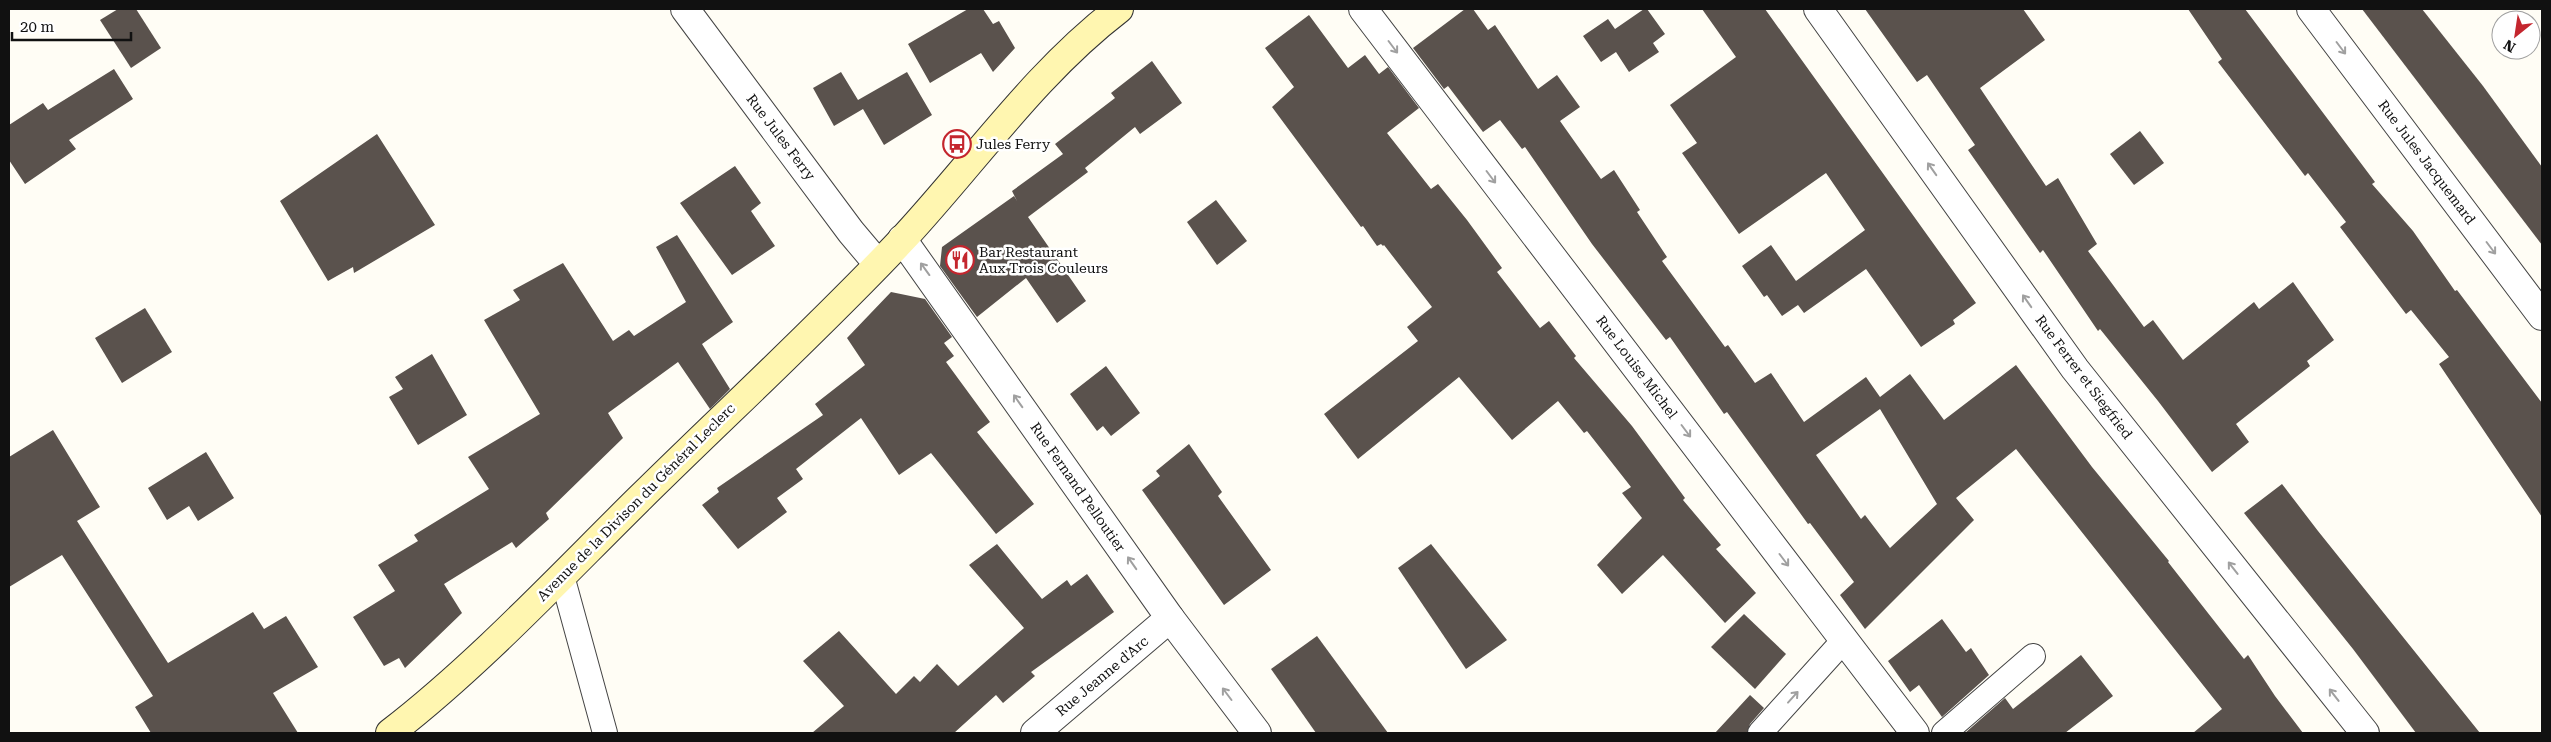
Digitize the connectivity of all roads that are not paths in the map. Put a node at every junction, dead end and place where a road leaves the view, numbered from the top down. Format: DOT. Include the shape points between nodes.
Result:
graph roads {
  1 [pos="685,9"];
  2 [pos="1119,9"];
  3 [pos="1363,9"];
  4 [pos="1818,9"];
  5 [pos="2311,9"];
  6 [pos="902,239"];
  7 [pos="878,264"];
  8 [pos="2542,316"];
  9 [pos="562,576"];
  10 [pos="1170,618"];
  11 [pos="1845,639"];
  12 [pos="2034,656"];
  13 [pos="1909,730"];
  14 [pos="390,733"];
  15 [pos="605,733"];
  16 [pos="1035,733"];
  17 [pos="1257,733"];
  18 [pos="1760,733"];
  19 [pos="1944,733"];
  20 [pos="2365,733"];
  1 -- 7 [label="street, Rue Jules Ferry"];
  2 -- 6 [label="street, Avenue de la Divison du Général Leclerc" via="1090,31 1051,70"];
  3 -- 11 [label="street, Rue Louise Michel, one-way"];
  20 -- 4 [label="street, Rue Ferrer et Siegfried, one-way" via="2075,369"];
  5 -- 8 [label="street, Rue Jules Jacquemard, one-way"];
  6 -- 7 [label="street, Avenue de la Divison du Général Leclerc"];
  10 -- 6 [label="street, Rue Fernand Pelloutier, one-way"];
  7 -- 9 [label="street, Avenue de la Divison du Général Leclerc"];
  9 -- 14 [label="street, Avenue de la Divison du Général Leclerc" via="428,704"];
  9 -- 15 [label="lane"];
  10 -- 16 [label="street, Rue Jeanne d'Arc"];
  17 -- 10 [label="street, Rue Fernand Pelloutier, one-way"];
  11 -- 13 [label="street, Rue Louise Michel"];
  18 -- 11 [label="lane, one-way"];
  12 -- 19 [label="lane"];
}
